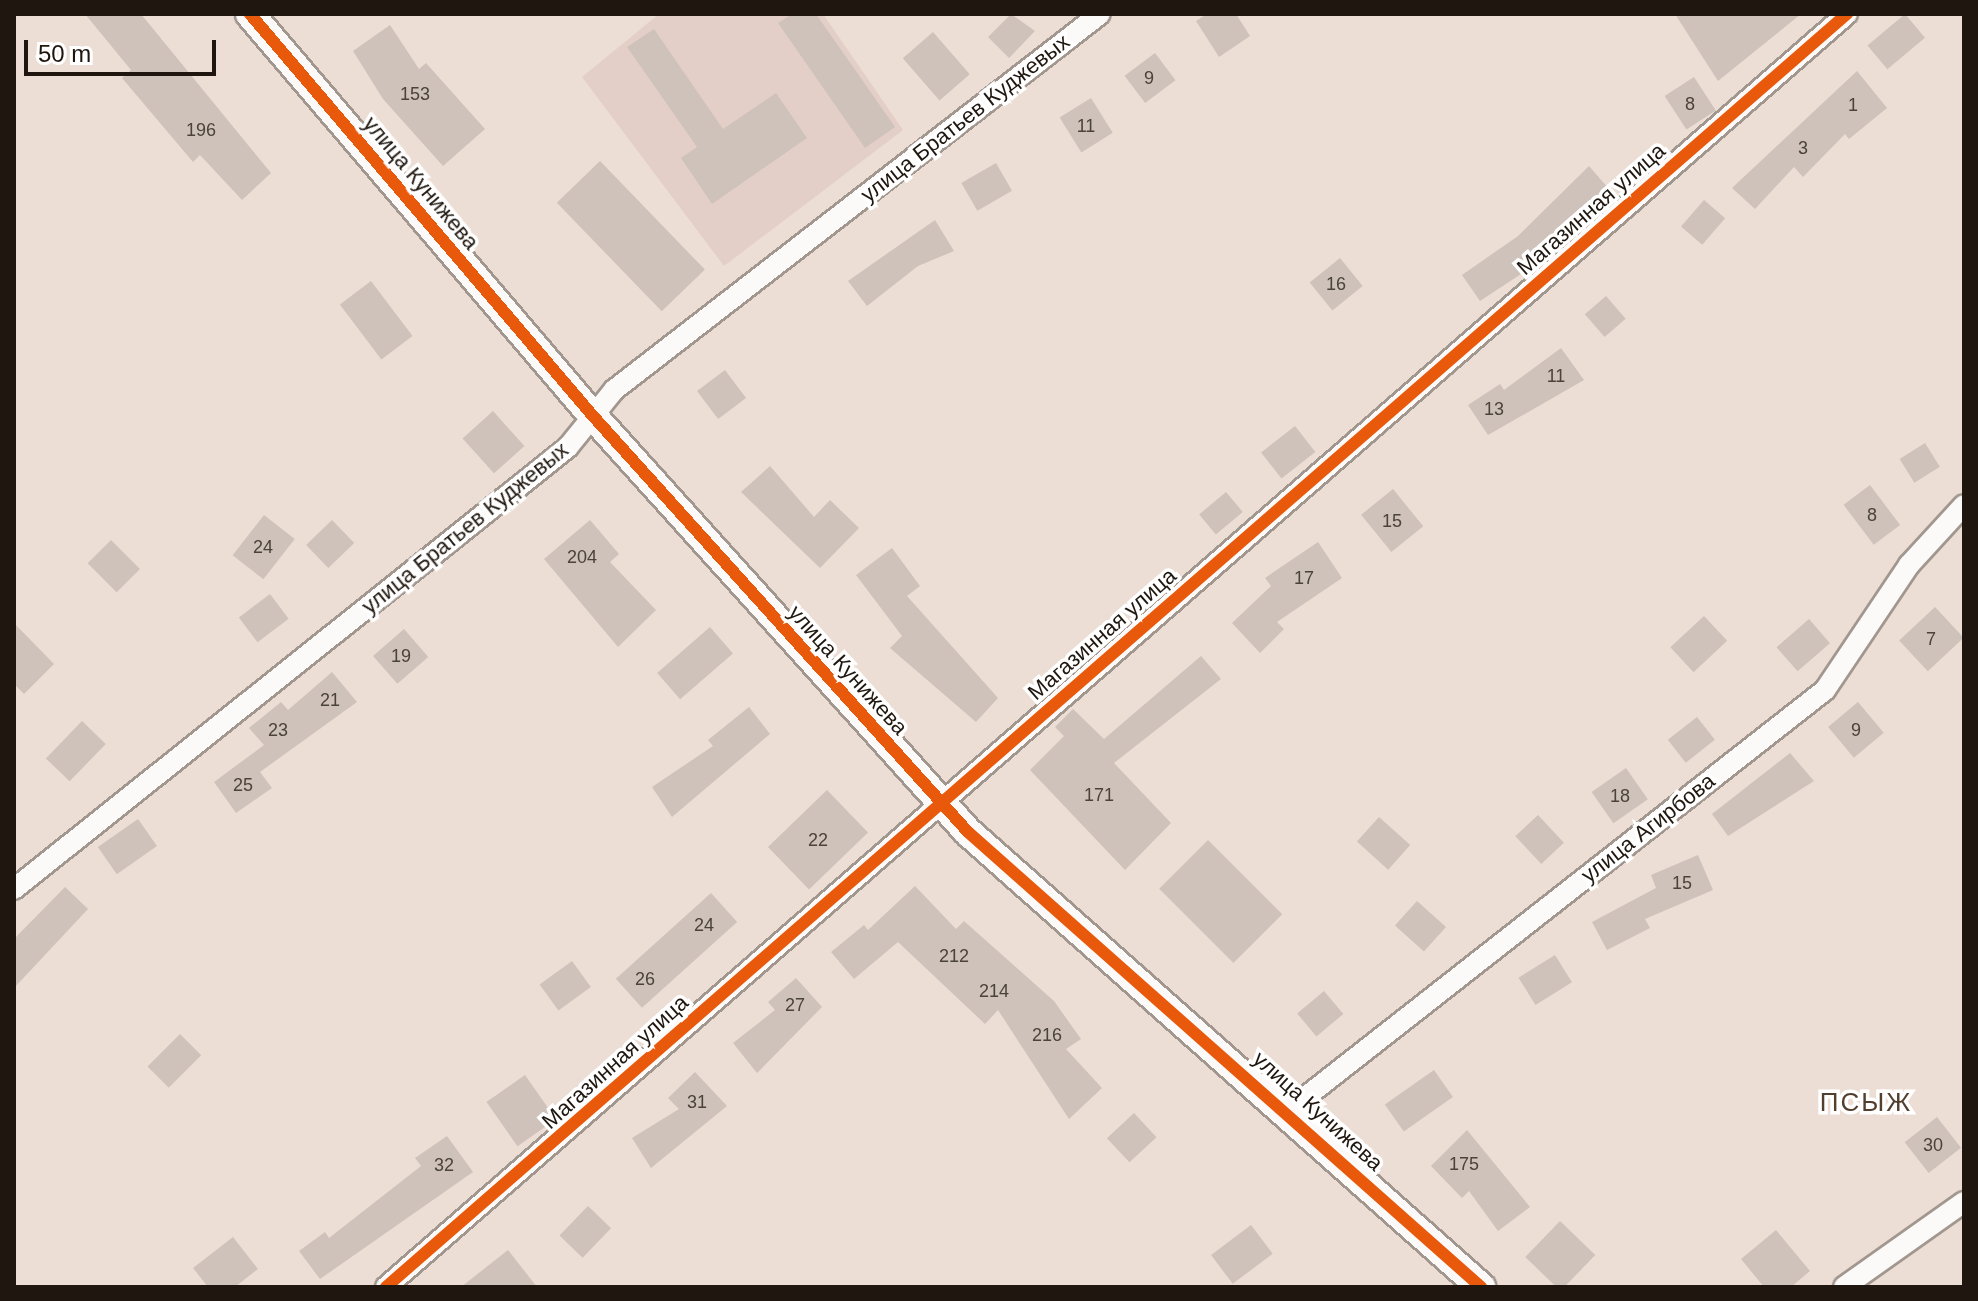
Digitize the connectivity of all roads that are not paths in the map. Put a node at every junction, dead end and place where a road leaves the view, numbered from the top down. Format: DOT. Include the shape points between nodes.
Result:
graph roads {
  1 [pos="250,14"];
  2 [pos="1100,14"];
  3 [pos="1847,14"];
  4 [pos="593,416"];
  5 [pos="1964,505"];
  6 [pos="939,801"];
  7 [pos="14,889"];
  8 [pos="1289,1110"];
  9 [pos="1964,1202"];
  10 [pos="386,1287"];
  11 [pos="1481,1287"];
  12 [pos="1844,1287"];
  1 -- 4 [label="street, улица Кунижева"];
  2 -- 4 [label="street, улица Братьев Куджевых" via="614,390"];
  3 -- 6 [label="street, Магазинная улица"];
  4 -- 6 [label="street, улица Кунижева"];
  4 -- 7 [label="street, улица Братьев Куджевых" via="568,447"];
  5 -- 8 [label="street, улица Агирбова" via="1909,565 1825,690"];
  6 -- 8 [label="street, улица Кунижева"];
  6 -- 10 [label="street, Магазинная улица"];
  8 -- 11 [label="street, улица Кунижева"];
  9 -- 12 [label="street"];
}
